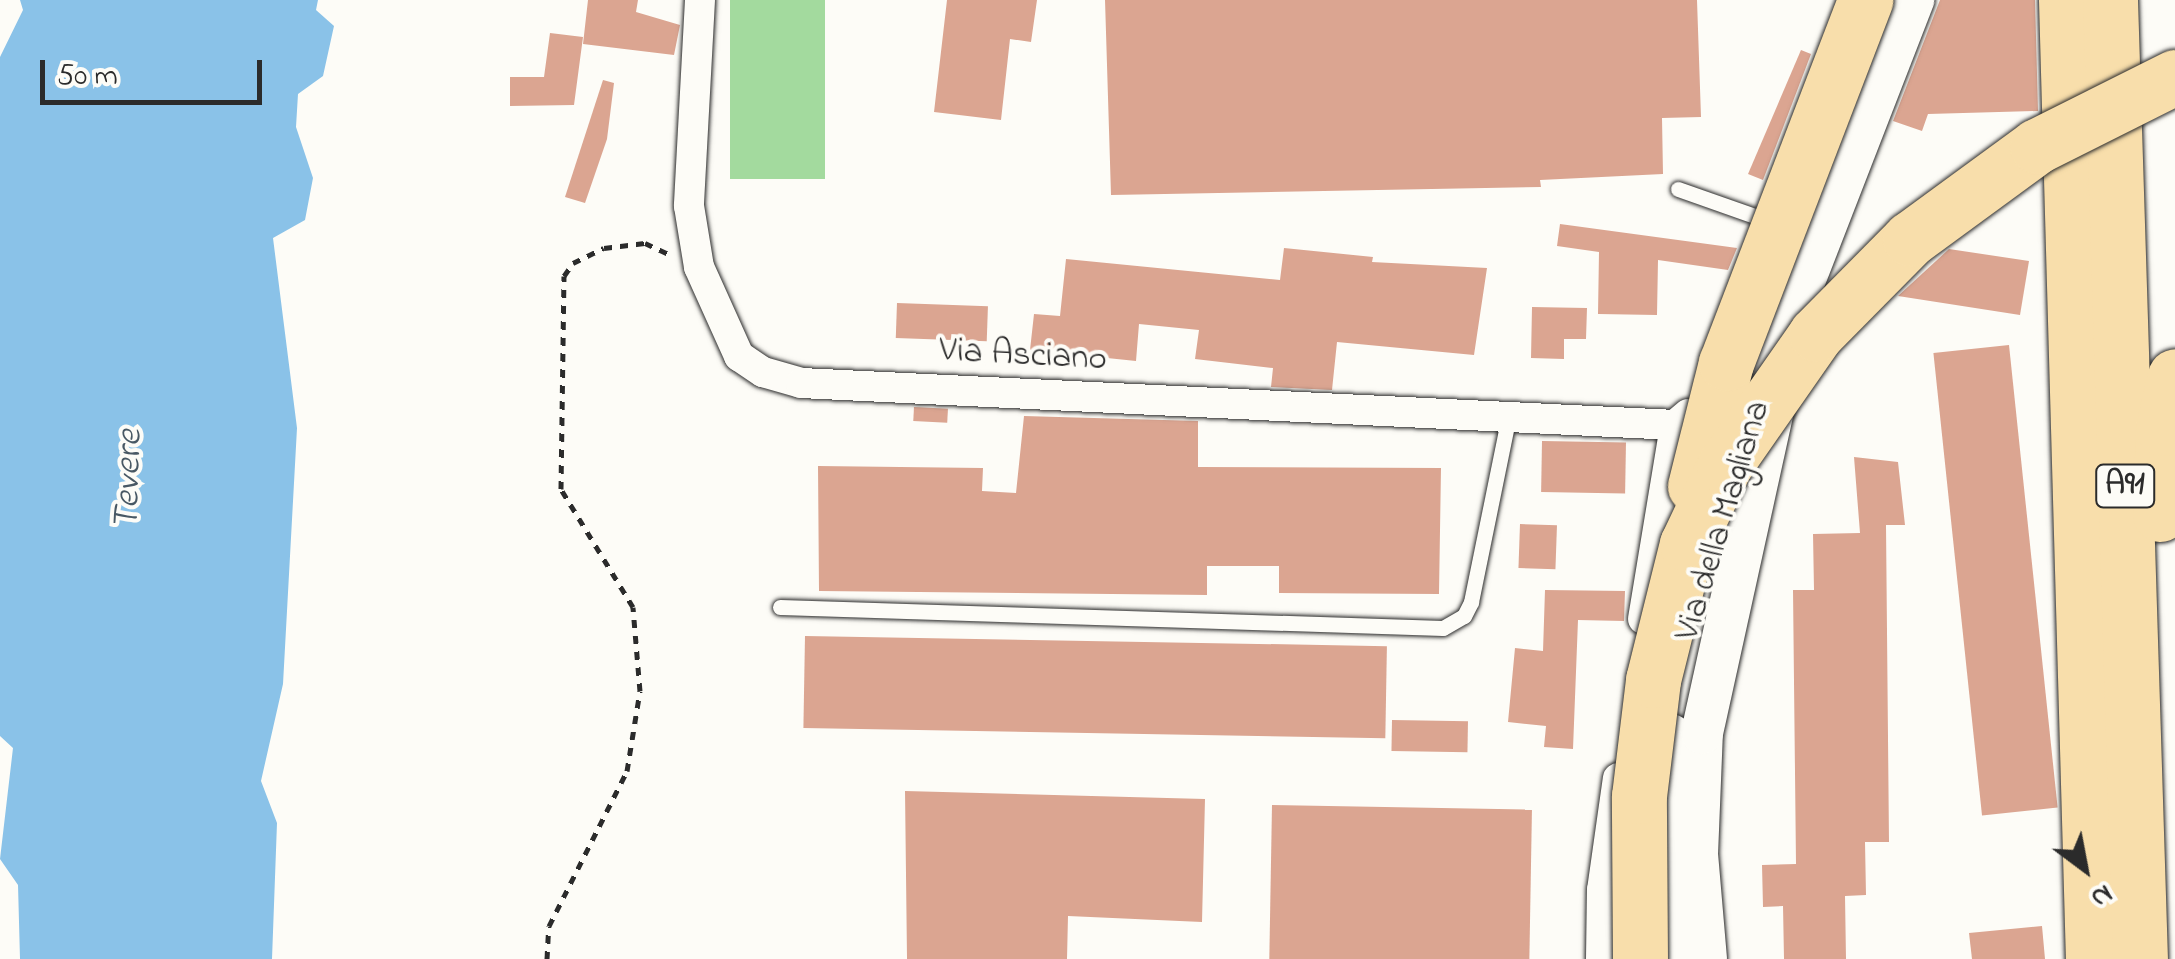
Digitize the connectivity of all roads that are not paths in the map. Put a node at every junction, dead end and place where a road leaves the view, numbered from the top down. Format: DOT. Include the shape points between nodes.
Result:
graph roads {
  1 [pos="700,0"];
  2 [pos="1866,0"];
  3 [pos="1913,0"];
  4 [pos="2066,0"];
  5 [pos="2110,0"];
  6 [pos="2175,77"];
  7 [pos="2092,156"];
  8 [pos="1678,189"];
  9 [pos="1820,240"];
  10 [pos="1788,326"];
  11 [pos="2175,376"];
  12 [pos="1509,416"];
  13 [pos="1674,425"];
  14 [pos="1687,544"];
  15 [pos="780,607"];
  16 [pos="2139,826"];
  17 [pos="1668,905"];
  18 [pos="1601,910"];
  19 [pos="1601,959"];
  20 [pos="1640,959"];
  21 [pos="1673,959"];
  22 [pos="1706,959"];
  23 [pos="2093,959"];
  24 [pos="2140,959"];
  1 -- 12 [label="street, Via Asciano" via="689,206 699,267 738,356 763,372 801,382"];
  2 -- 14 [label="highway, bridge" via="1726,363 1698,465"];
  3 -- 9 [label="main road, Via della Magliana"];
  4 -- 7 [label="highway, A91"];
  5 -- 7 [label="highway, A91"];
  6 -- 14 [label="highway, bridge" via="2038,146 1884,262 1816,334 1760,411 1710,488"];
  7 -- 16 [label="highway, A91"];
  7 -- 23 [label="highway, A91"];
  8 -- 9 [label="lane"];
  9 -- 10 [label="main road, Via della Magliana"];
  10 -- 13 [label="street, Via della Magliana"];
  10 -- 17 [label="main road, Via della Magliana" via="1743,440 1690,619 1669,759"];
  10 -- 22 [label="main road, Via della Magliana" via="1702,733 1697,855"];
  11 -- 16 [label="highway" via="2160,464 2158,697"];
  12 -- 13 [label="street, Via Asciano"];
  12 -- 15 [label="lane" via="1471,602 1464,616 1443,628"];
  13 -- 18 [label="street, Via della Magliana"];
  14 -- 20 [label="highway, bridge" via="1659,652 1642,762"];
  16 -- 24 [label="highway, A91"];
  17 -- 18 [label="street"];
  17 -- 21 [label="main road, Via della Magliana"];
  18 -- 19 [label="street, Via della Magliana"];
}
